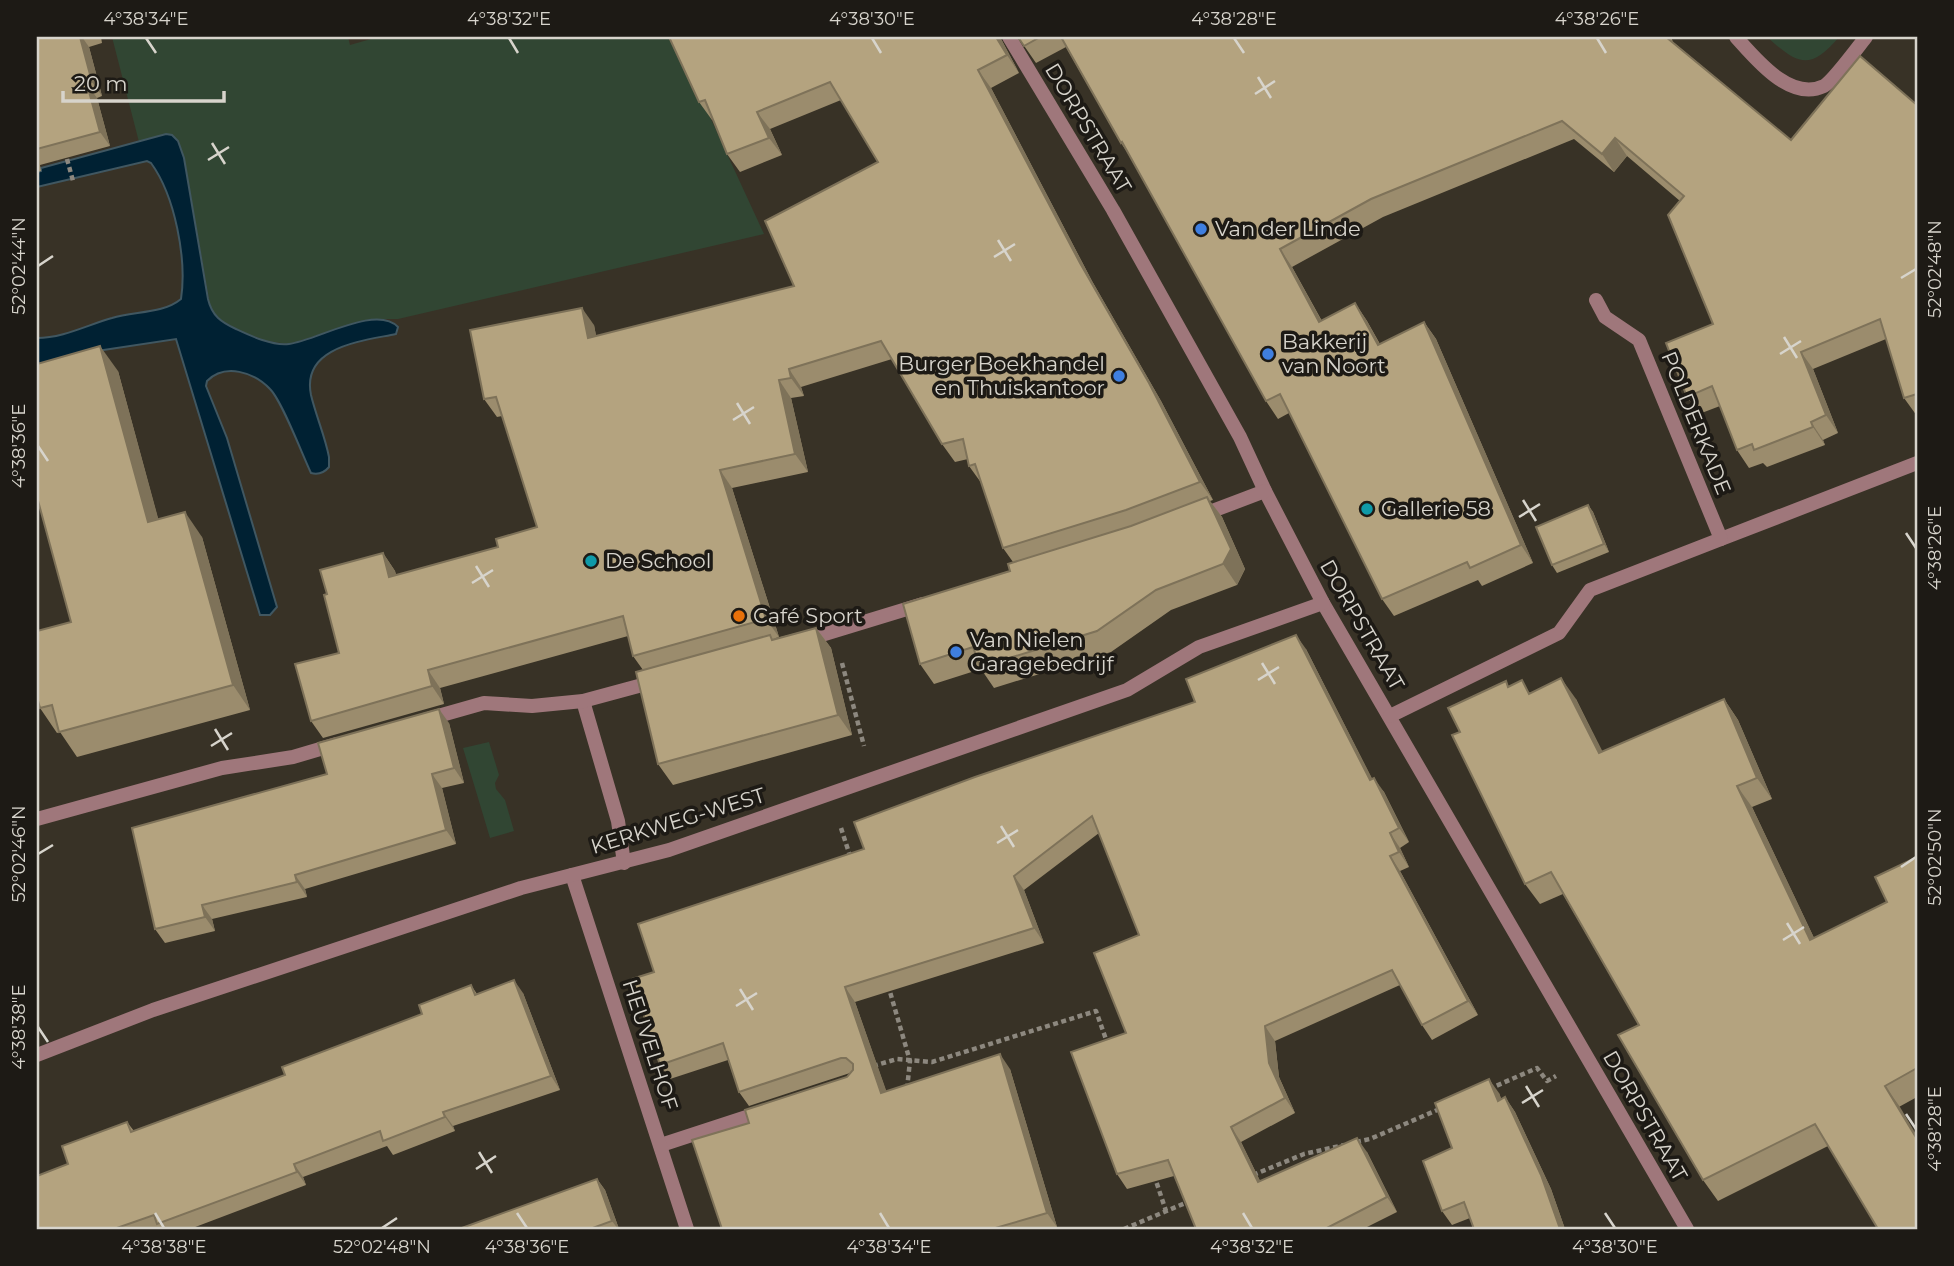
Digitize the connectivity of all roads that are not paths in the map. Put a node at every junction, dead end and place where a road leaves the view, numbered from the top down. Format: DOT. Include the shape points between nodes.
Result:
graph roads {
  1 [pos="1009,37"];
  2 [pos="1736,37"];
  3 [pos="1866,37"];
  4 [pos="1596,300"];
  5 [pos="1917,463"];
  6 [pos="1265,491"];
  7 [pos="1191,519"];
  8 [pos="1721,539"];
  9 [pos="944,598"];
  10 [pos="1323,603"];
  11 [pos="794,643"];
  12 [pos="675,676"];
  13 [pos="583,701"];
  14 [pos="1390,716"];
  15 [pos="408,724"];
  16 [pos="357,739"];
  17 [pos="37,819"];
  18 [pos="624,863"];
  19 [pos="572,875"];
  20 [pos="37,1055"];
  21 [pos="777,1107"];
  22 [pos="661,1145"];
  23 [pos="687,1229"];
  24 [pos="1687,1229"];
  1 -- 6 [label="street, DORPSTRAAT" via="1126,234"];
  2 -- 3 [label="street" via="1783,83 1803,91 1825,86"];
  4 -- 8 [label="street, POLDERKADE" via="1605,317 1639,340"];
  5 -- 8 [label="street"];
  6 -- 7 [label="street"];
  6 -- 10 [label="street, DORPSTRAAT"];
  8 -- 14 [label="street" via="1590,590 1559,634"];
  9 -- 11 [label="street"];
  10 -- 14 [label="street, DORPSTRAAT"];
  10 -- 18 [label="street, KERKWEG-WEST" via="1199,647 1127,690"];
  12 -- 13 [label="street"];
  13 -- 15 [label="street" via="532,706 484,703"];
  13 -- 18 [label="street" via="618,821"];
  14 -- 24 [label="street, DORPSTRAAT"];
  16 -- 17 [label="street" via="293,757 222,768"];
  18 -- 19 [label="street, KERKWEG-WEST"];
  19 -- 20 [label="street, KERKWEG-WEST" via="153,1010"];
  19 -- 22 [label="street, HEUVELHOF"];
  21 -- 22 [label="street"];
  22 -- 23 [label="street, HEUVELHOF"];
}
